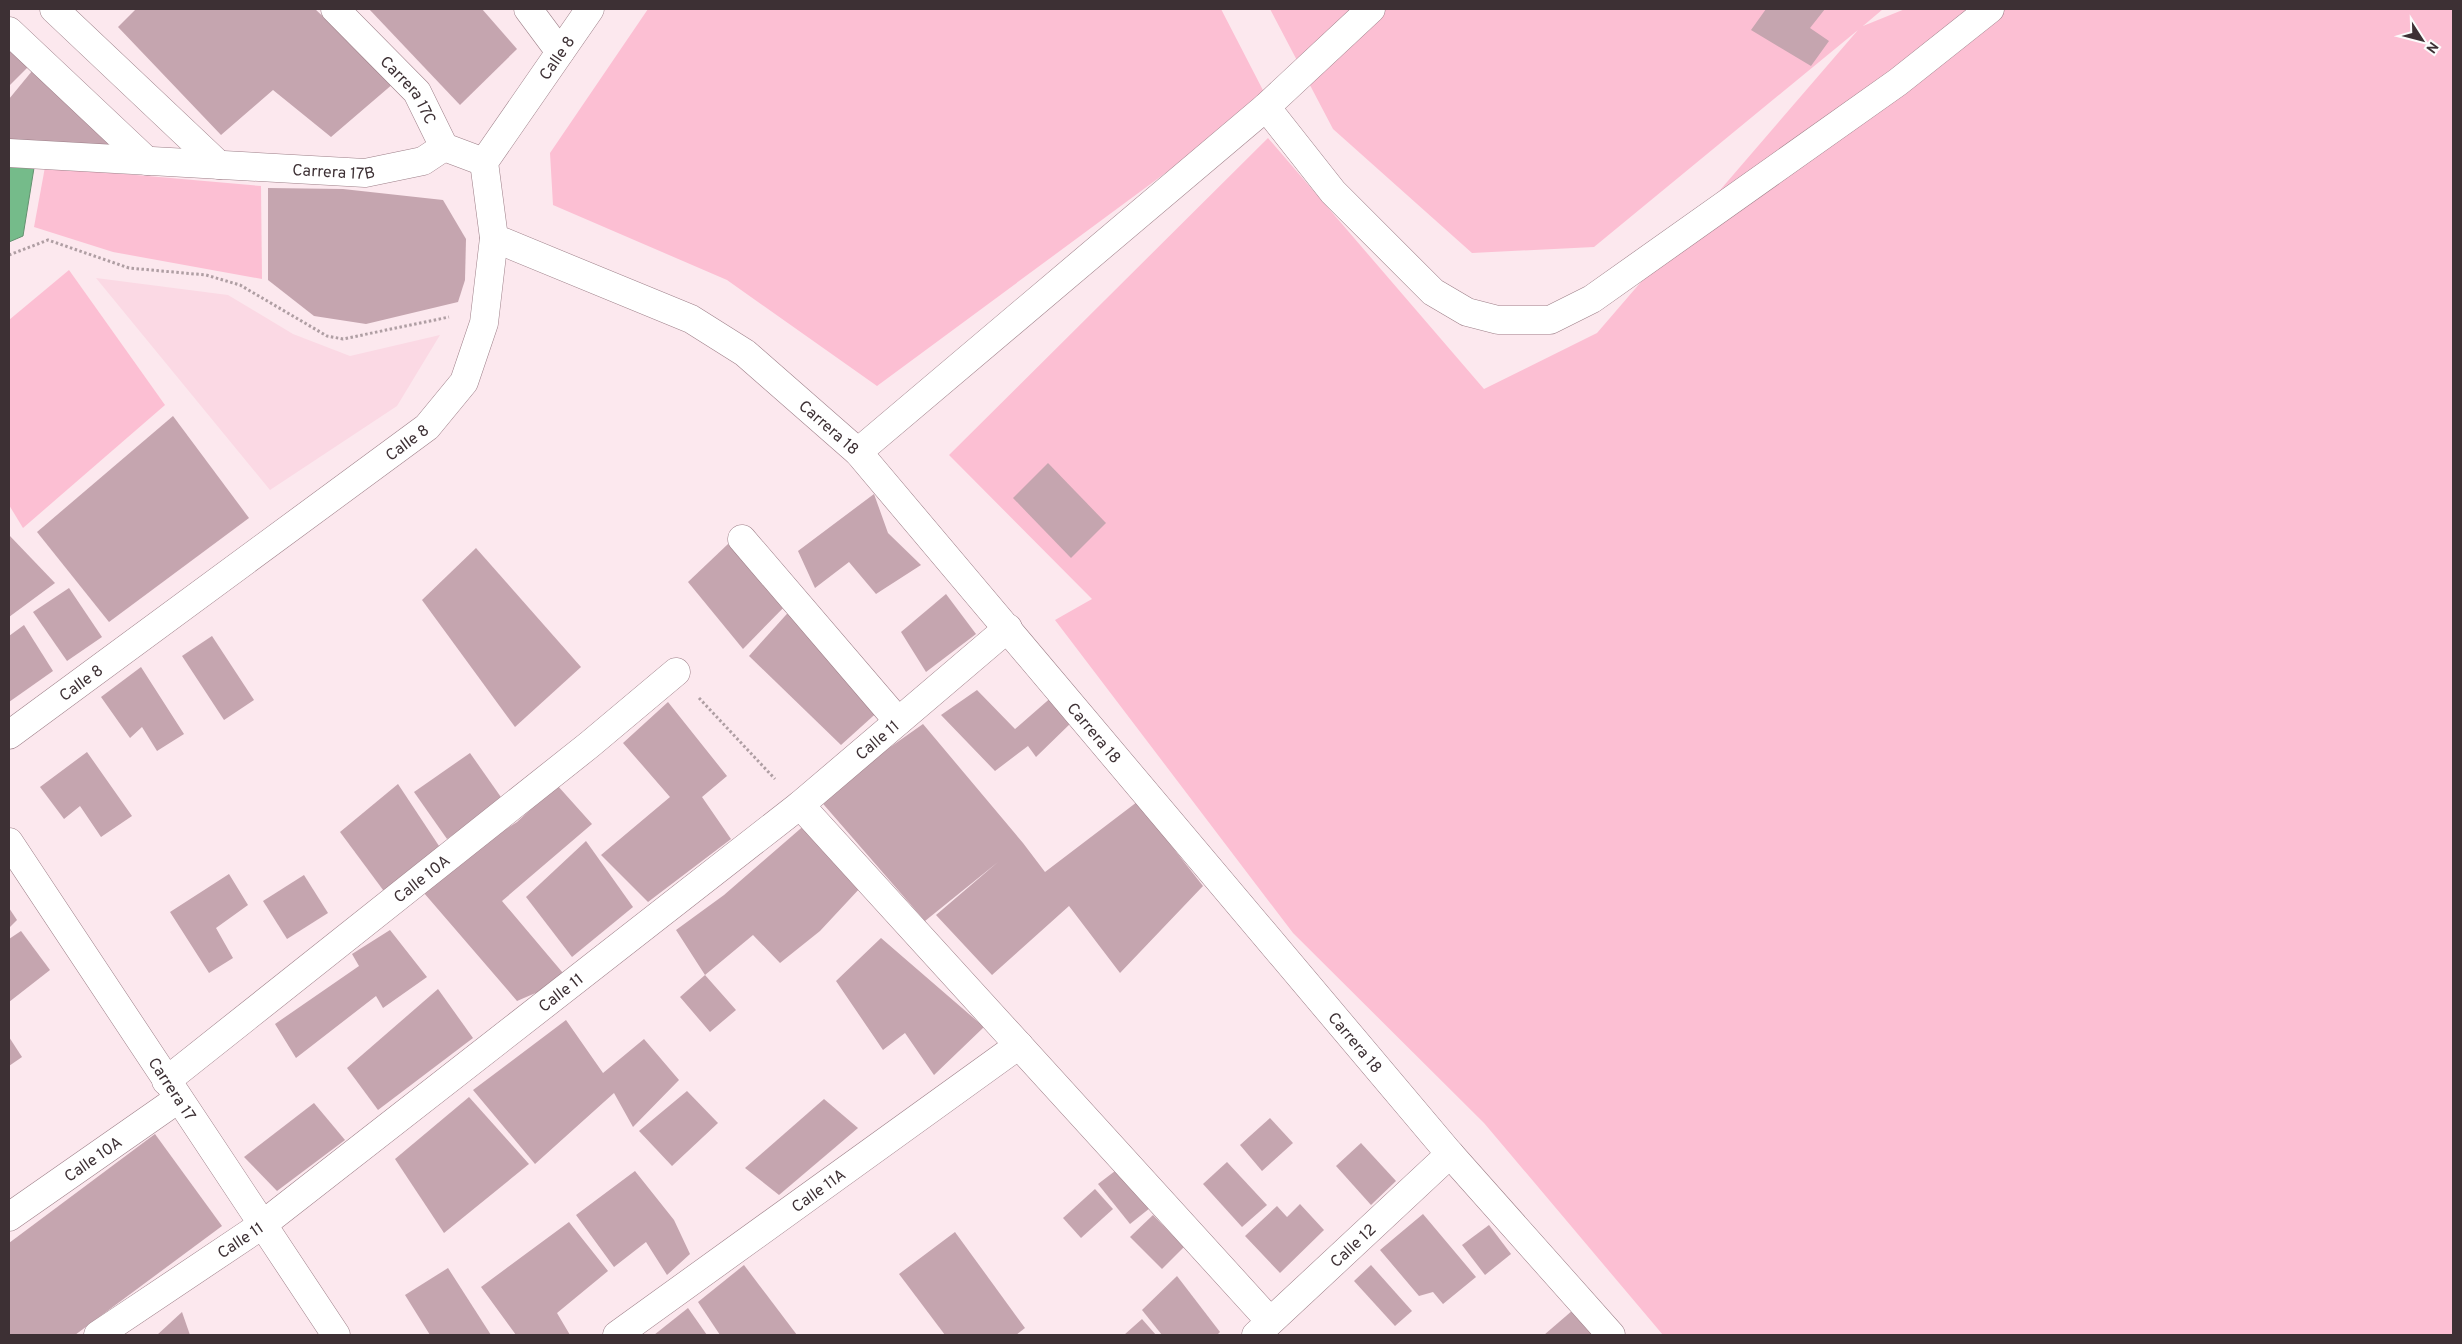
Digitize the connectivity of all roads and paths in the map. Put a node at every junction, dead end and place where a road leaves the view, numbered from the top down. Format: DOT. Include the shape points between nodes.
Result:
graph roads {
  1 [pos="54,9"];
  2 [pos="335,9"];
  3 [pos="528,9"];
  4 [pos="590,9"];
  5 [pos="1371,9"];
  6 [pos="1990,9"];
  7 [pos="9,31"];
  8 [pos="560,52"];
  9 [pos="1266,107"];
  10 [pos="444,147"];
  11 [pos="9,153"];
  12 [pos="147,162"];
  13 [pos="484,162"];
  14 [pos="219,165"];
  15 [pos="494,238"];
  16 [pos="9,255"];
  17 [pos="484,323"];
  18 [pos="858,452"];
  19 [pos="742,539"];
  20 [pos="1008,628"];
  21 [pos="676,672"];
  22 [pos="898,721"];
  23 [pos="9,735"];
  24 [pos="800,805"];
  25 [pos="9,842"];
  26 [pos="1018,1045"];
  27 [pos="172,1090"];
  28 [pos="1450,1154"];
  29 [pos="9,1217"];
  30 [pos="262,1225"];
  31 [pos="1263,1328"];
  32 [pos="98,1335"];
  33 [pos="336,1335"];
  34 [pos="617,1335"];
  35 [pos="1611,1335"];
  1 -- 14 [label="street"];
  2 -- 10 [label="street, Carrera 17C" via="417,92"];
  3 -- 8 [label="street"];
  4 -- 8 [label="street, Calle 8"];
  5 -- 9 [label="street"];
  6 -- 9 [label="street" via="1898,82 1592,299 1550,320 1498,320 1467,312 1433,292 1333,192"];
  7 -- 12 [label="street"];
  8 -- 13 [label="street, Calle 8"];
  9 -- 18 [label="street"];
  10 -- 13 [label="street"];
  10 -- 14 [label="street, Carrera 17B" via="423,161 365,173"];
  11 -- 12 [label="street, Carrera 17B"];
  12 -- 14 [label="street, Carrera 17B"];
  13 -- 15 [label="street, Calle 8"];
  15 -- 17 [label="street, Calle 8"];
  15 -- 18 [label="street, Carrera 18" via="691,319 745,353"];
  16 -- 17 [label="path" via="48,240 128,268 206,275 240,285 326,336 343,339 448,316"];
  17 -- 23 [label="street, Calle 8" via="464,382 427,427"];
  18 -- 20 [label="street, Carrera 18"];
  19 -- 22 [label="street"];
  20 -- 22 [label="street, Calle 11"];
  20 -- 28 [label="street, Carrera 18"];
  21 -- 24 [label="path"];
  21 -- 27 [label="street, Calle 10A"];
  22 -- 24 [label="street, Calle 11"];
  24 -- 26 [label="street"];
  24 -- 30 [label="street, Calle 11"];
  25 -- 27 [label="street, Carrera 17"];
  26 -- 31 [label="street"];
  26 -- 34 [label="street, Calle 11A"];
  27 -- 29 [label="street, Calle 10A"];
  27 -- 30 [label="street, Carrera 17"];
  28 -- 31 [label="street, Calle 12"];
  28 -- 35 [label="street, Carrera 18"];
  30 -- 32 [label="street, Calle 11"];
  30 -- 33 [label="street, Carrera 17"];
}
